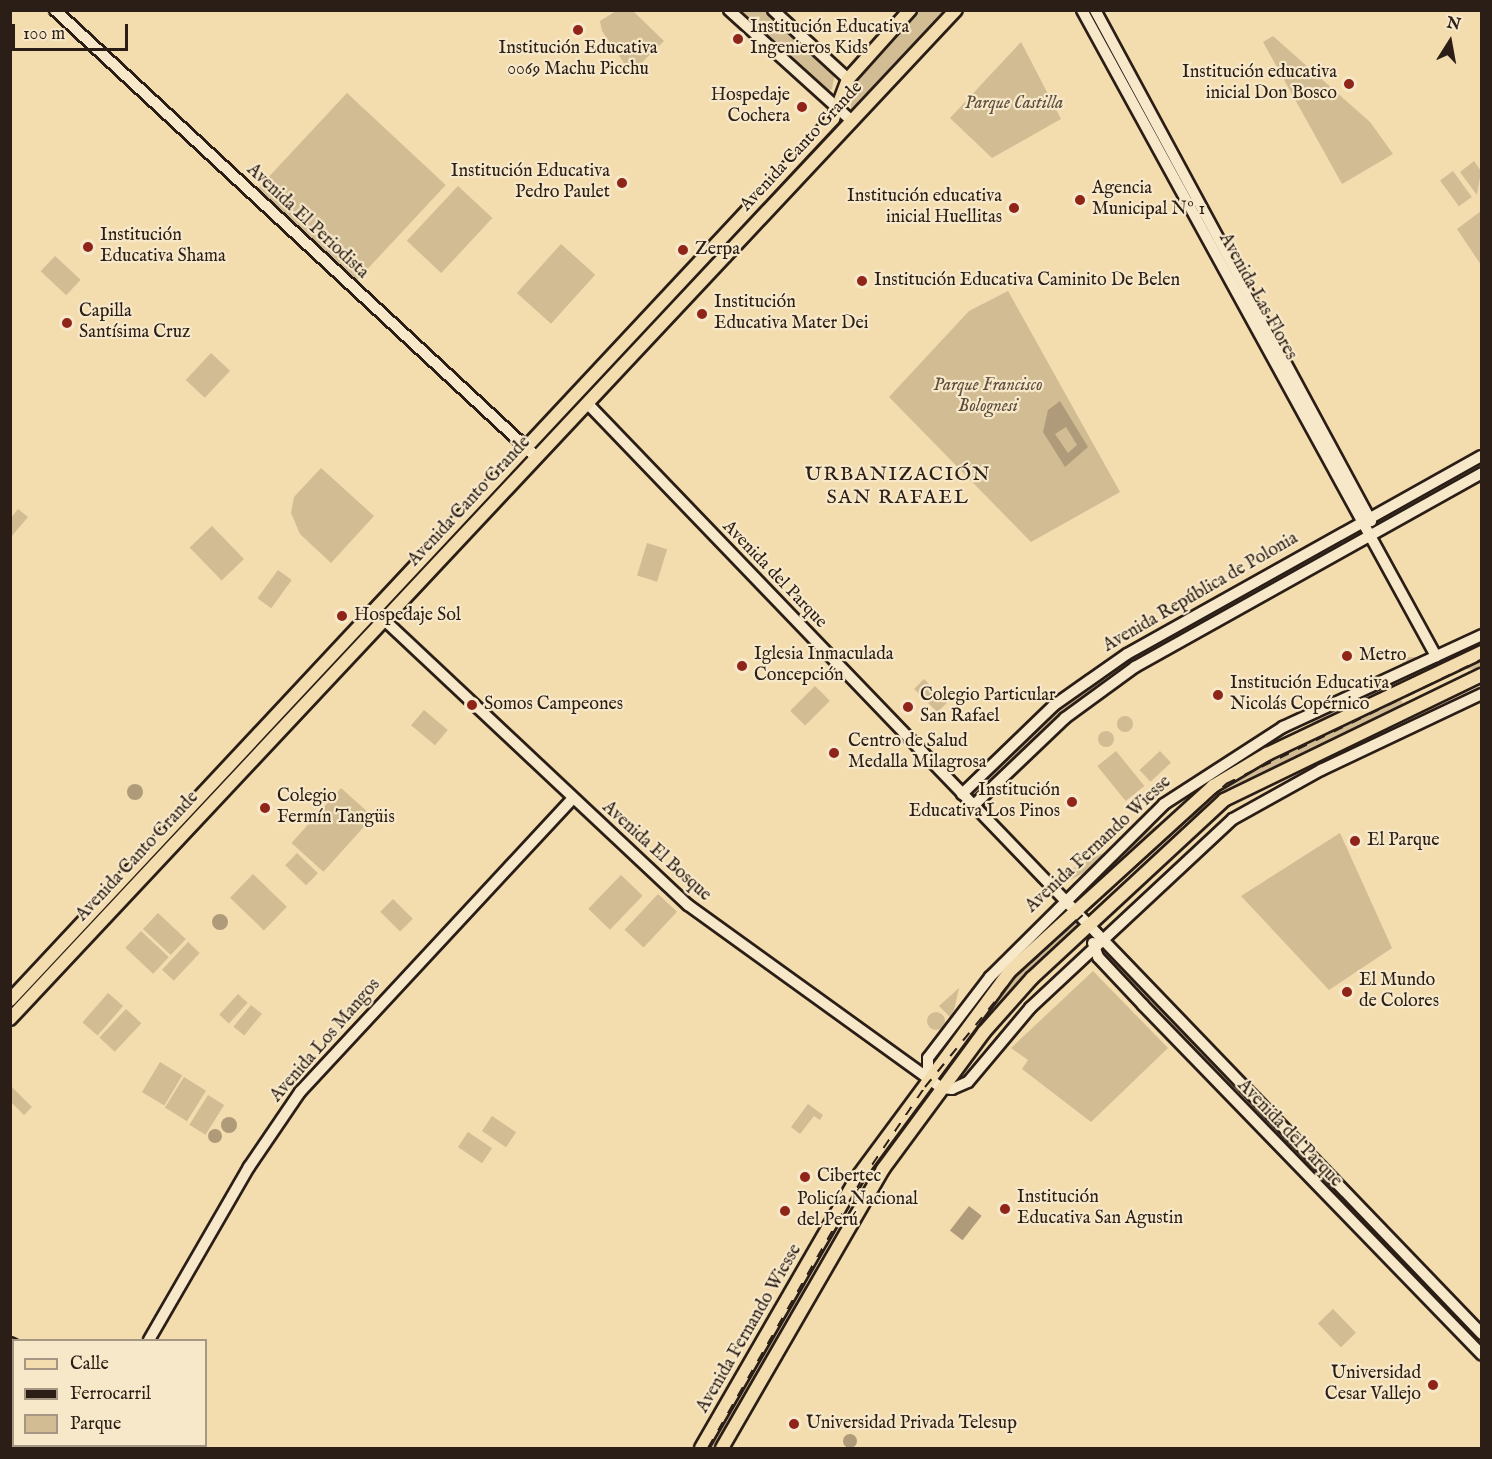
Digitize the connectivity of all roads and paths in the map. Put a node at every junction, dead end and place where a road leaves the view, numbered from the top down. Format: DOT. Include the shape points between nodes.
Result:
graph roads {
  1 [pos="55,10"];
  2 [pos="729,10"];
  3 [pos="772,10"];
  4 [pos="910,10"];
  5 [pos="956,10"];
  6 [pos="1082,10"];
  7 [pos="1095,10"];
  8 [pos="848,79"];
  9 [pos="838,109"];
  10 [pos="852,121"];
  11 [pos="813,140"];
  12 [pos="825,149"];
  13 [pos="587,404"];
  14 [pos="526,447"];
  15 [pos="1482,456"];
  16 [pos="537,458"];
  17 [pos="1482,473"];
  18 [pos="1366,518"];
  19 [pos="1372,534"];
  20 [pos="375,609"];
  21 [pos="383,621"];
  22 [pos="1482,635"];
  23 [pos="1482,652"];
  24 [pos="1436,656"];
  25 [pos="1482,675"];
  26 [pos="1482,694"];
  27 [pos="962,794"];
  28 [pos="573,798"];
  29 [pos="973,806"];
  30 [pos="1063,900"];
  31 [pos="1073,910"];
  32 [pos="1088,926"];
  33 [pos="1103,938"];
  34 [pos="1094,947"];
  35 [pos="10,1000"];
  36 [pos="10,1019"];
  37 [pos="928,1077"];
  38 [pos="942,1088"];
  39 [pos="890,1131"];
  40 [pos="903,1141"];
  41 [pos="827,1231"];
  42 [pos="842,1239"];
  43 [pos="1482,1334"];
  44 [pos="150,1339"];
  45 [pos="1482,1355"];
  46 [pos="701,1449"];
  47 [pos="722,1449"];
  1 -- 14 [label="street, Avenida El Periodista"];
  2 -- 9 [label="street"];
  3 -- 8 [label="street"];
  4 -- 8 [label="main road, Avenida Canto Grande"];
  5 -- 10 [label="main road, Avenida Canto Grande"];
  6 -- 18 [label="street, Avenida Las Flores"];
  7 -- 18 [label="street, Avenida Las Flores"];
  8 -- 9 [label="main road, Avenida Canto Grande"];
  9 -- 10 [label="street"];
  9 -- 11 [label="main road, Avenida Canto Grande"];
  10 -- 12 [label="main road, Avenida Canto Grande"];
  11 -- 12 [label="main road"];
  11 -- 14 [label="main road, Avenida Canto Grande"];
  12 -- 13 [label="main road, Avenida Canto Grande"];
  13 -- 16 [label="main road, Avenida Canto Grande"];
  13 -- 27 [label="street, Avenida del Parque"];
  14 -- 16 [label="street, Avenida El Periodista"];
  14 -- 20 [label="main road, Avenida Canto Grande"];
  15 -- 18 [label="street, Avenida República de Polonia"];
  16 -- 21 [label="main road, Avenida Canto Grande"];
  17 -- 19 [label="street, Avenida República de Polonia"];
  18 -- 19 [label="street, Avenida Las Flores"];
  18 -- 27 [label="street, Avenida República de Polonia" via="1103,670 1053,706"];
  19 -- 24 [label="street, Avenida Las Flores"];
  19 -- 29 [label="street, Avenida República de Polonia" via="1113,683 1065,718"];
  20 -- 21 [label="street, Avenida El Bosque"];
  20 -- 35 [label="main road, Avenida Canto Grande"];
  21 -- 28 [label="street, Avenida El Bosque"];
  21 -- 36 [label="main road, Avenida Canto Grande"];
  22 -- 24 [label="street, Avenida Fernando Wiesse"];
  23 -- 31 [label="main road, Avenida Fernando Wiesse" via="1233,773"];
  24 -- 30 [label="street, Avenida Fernando Wiesse" via="1283,727 1215,767 1164,804"];
  25 -- 32 [label="main road, Avenida Fernando Wiesse" via="1224,800"];
  26 -- 33 [label="street" via="1257,804 1205,841"];
  27 -- 29 [label="street, Avenida del Parque"];
  28 -- 37 [label="street, Avenida El Bosque" via="690,906"];
  28 -- 44 [label="street, Avenida Los Mangos" via="300,1092 249,1167"];
  29 -- 30 [label="street, Avenida del Parque"];
  30 -- 31 [label="street, Avenida del Parque"];
  30 -- 37 [label="street, Avenida Fernando Wiesse" via="990,977 928,1058"];
  31 -- 32 [label="street, Avenida del Parque"];
  31 -- 37 [label="main road, Avenida Fernando Wiesse" via="1010,970"];
  32 -- 33 [label="street, Avenida del Parque"];
  32 -- 34 [label="street, Avenida del Parque"];
  32 -- 38 [label="main road, Avenida Fernando Wiesse" via="1003,1009"];
  33 -- 34 [label="street"];
  33 -- 43 [label="street, Avenida del Parque"];
  34 -- 38 [label="street" via="1030,1008 968,1082"];
  34 -- 45 [label="street, Avenida del Parque" via="1143,1005"];
  37 -- 38 [label="street, Avenida El Bosque"];
  37 -- 39 [label="main road, Avenida Fernando Wiesse"];
  38 -- 40 [label="main road, Avenida Fernando Wiesse"];
  39 -- 40 [label="main road"];
  39 -- 41 [label="main road, Avenida Fernando Wiesse"];
  40 -- 42 [label="main road, Avenida Fernando Wiesse"];
  41 -- 42 [label="main road"];
  41 -- 46 [label="main road, Avenida Fernando Wiesse"];
  42 -- 47 [label="main road, Avenida Fernando Wiesse"];
}
